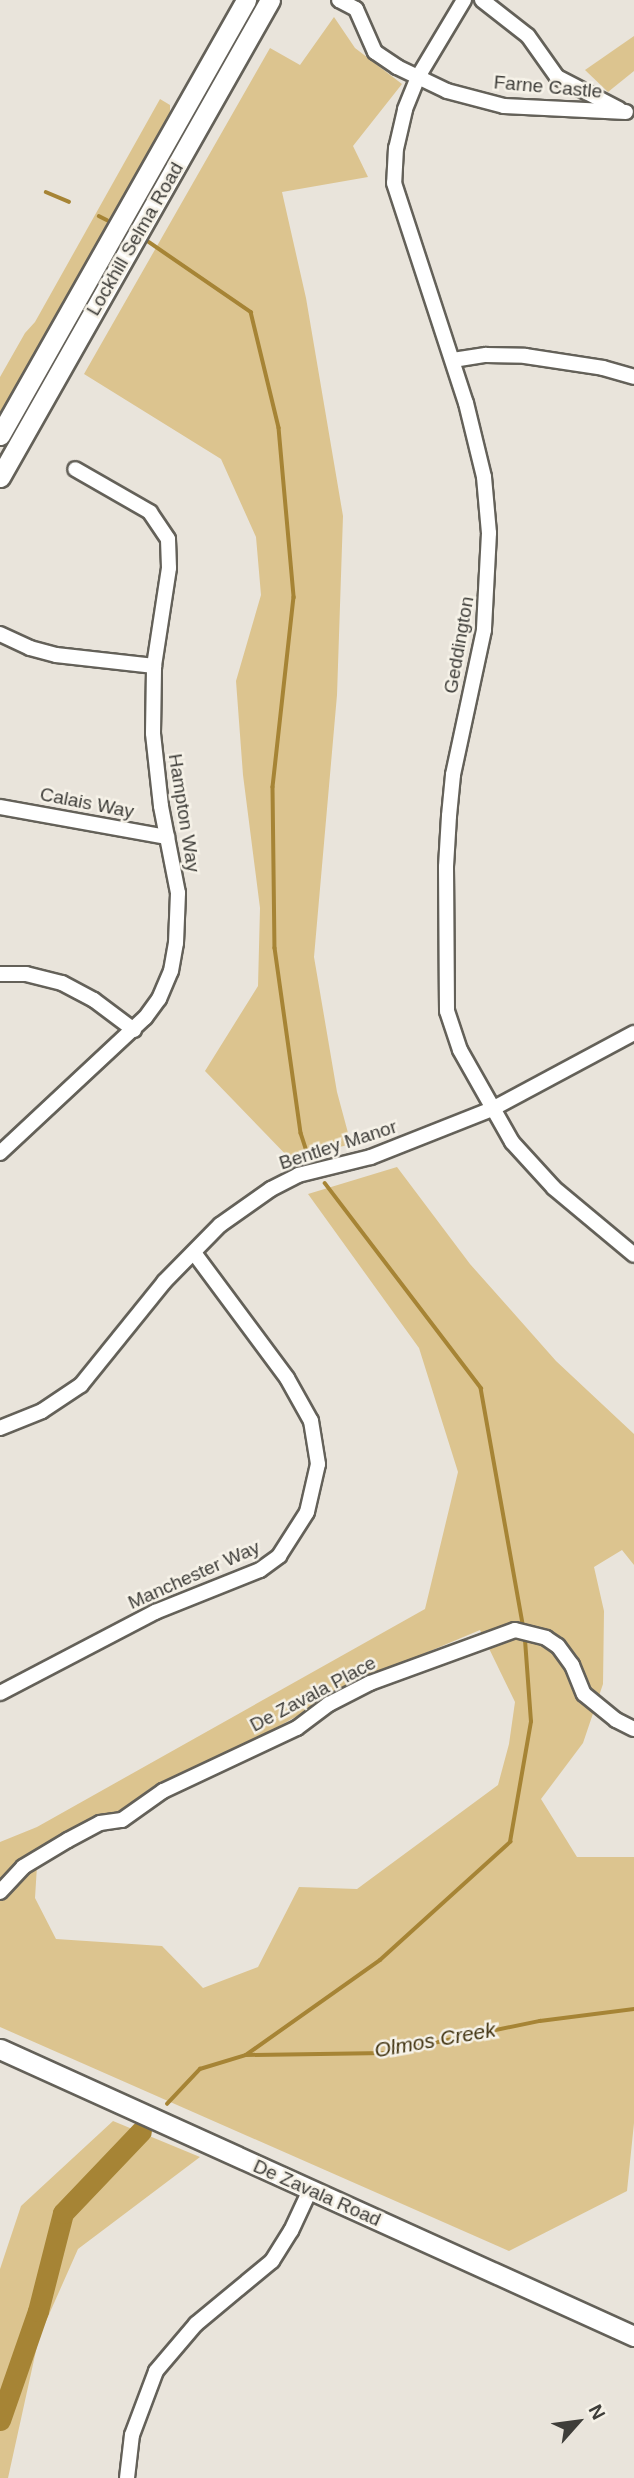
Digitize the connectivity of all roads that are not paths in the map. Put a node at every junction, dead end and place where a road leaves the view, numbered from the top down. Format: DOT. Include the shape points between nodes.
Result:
graph roads {
  1 [pos="246,0"];
  2 [pos="270,0"];
  3 [pos="339,0"];
  4 [pos="464,0"];
  5 [pos="482,0"];
  6 [pos="361,5"];
  7 [pos="418,77"];
  8 [pos="630,113"];
  9 [pos="151,168"];
  10 [pos="169,178"];
  11 [pos="453,360"];
  12 [pos="634,377"];
  13 [pos="1,433"];
  14 [pos="20,442"];
  15 [pos="75,469"];
  16 [pos="0,477"];
  17 [pos="0,634"];
  18 [pos="154,666"];
  19 [pos="0,807"];
  20 [pos="167,837"];
  21 [pos="0,974"];
  22 [pos="134,1030"];
  23 [pos="634,1033"];
  24 [pos="492,1109"];
  25 [pos="2,1146"];
  26 [pos="194,1253"];
  27 [pos="634,1255"];
  28 [pos="0,1427"];
  29 [pos="0,1693"];
  30 [pos="634,1729"];
  31 [pos="0,1892"];
  32 [pos="0,2049"];
  33 [pos="310,2190"];
  34 [pos="634,2336"];
  35 [pos="127,2478"];
  1 -- 9 [label="main road, Lockhill Selma Road"];
  2 -- 10 [label="main road, Lockhill Selma Road"];
  3 -- 6 [label="street, Farne Castle"];
  4 -- 7 [label="street, Geddington"];
  5 -- 8 [label="street, Farne Castle" via="528,36 557,77"];
  6 -- 7 [label="street, Farne Castle" via="375,52"];
  7 -- 8 [label="street, Farne Castle" via="447,91 504,106"];
  7 -- 11 [label="street, Geddington" via="396,148 394,183"];
  9 -- 10 [label="street"];
  9 -- 13 [label="main road, Lockhill Selma Road"];
  10 -- 14 [label="main road, Lockhill Selma Road"];
  11 -- 12 [label="street" via="525,356"];
  11 -- 24 [label="street, Geddington" via="484,477 489,568 484,630 453,775 446,992 452,1030"];
  13 -- 14 [label="street"];
  14 -- 16 [label="main road, Lockhill Selma Road"];
  15 -- 18 [label="street, Hampton Way" via="150,512 168,539 169,568"];
  17 -- 18 [label="street" via="56,656"];
  18 -- 20 [label="street, Hampton Way" via="155,766"];
  19 -- 20 [label="street, Calais Way"];
  20 -- 22 [label="street, Hampton Way" via="178,893 171,971 159,999"];
  21 -- 22 [label="street" via="62,983"];
  22 -- 25 [label="street, Hampton Way"];
  23 -- 24 [label="street, Bentley Manor"];
  24 -- 26 [label="street, Bentley Manor" via="371,1157 284,1181 220,1225"];
  24 -- 27 [label="street, Geddington" via="523,1155 554,1188"];
  26 -- 28 [label="street, Bentley Manor" via="139,1309 82,1385 42,1411"];
  26 -- 29 [label="street, Manchester Way" via="288,1378 311,1421 318,1464 307,1512 279,1556 260,1570 155,1612"];
  30 -- 31 [label="street, De Zavala Place" via="584,1694 558,1646 514,1630 370,1683 329,1704 297,1728 163,1791 122,1821 100,1823 68,1840 23,1867"];
  32 -- 33 [label="main road, De Zavala Road"];
  33 -- 34 [label="main road, De Zavala Road"];
  33 -- 35 [label="street" via="272,2261 196,2324 156,2371 132,2435"];
}
